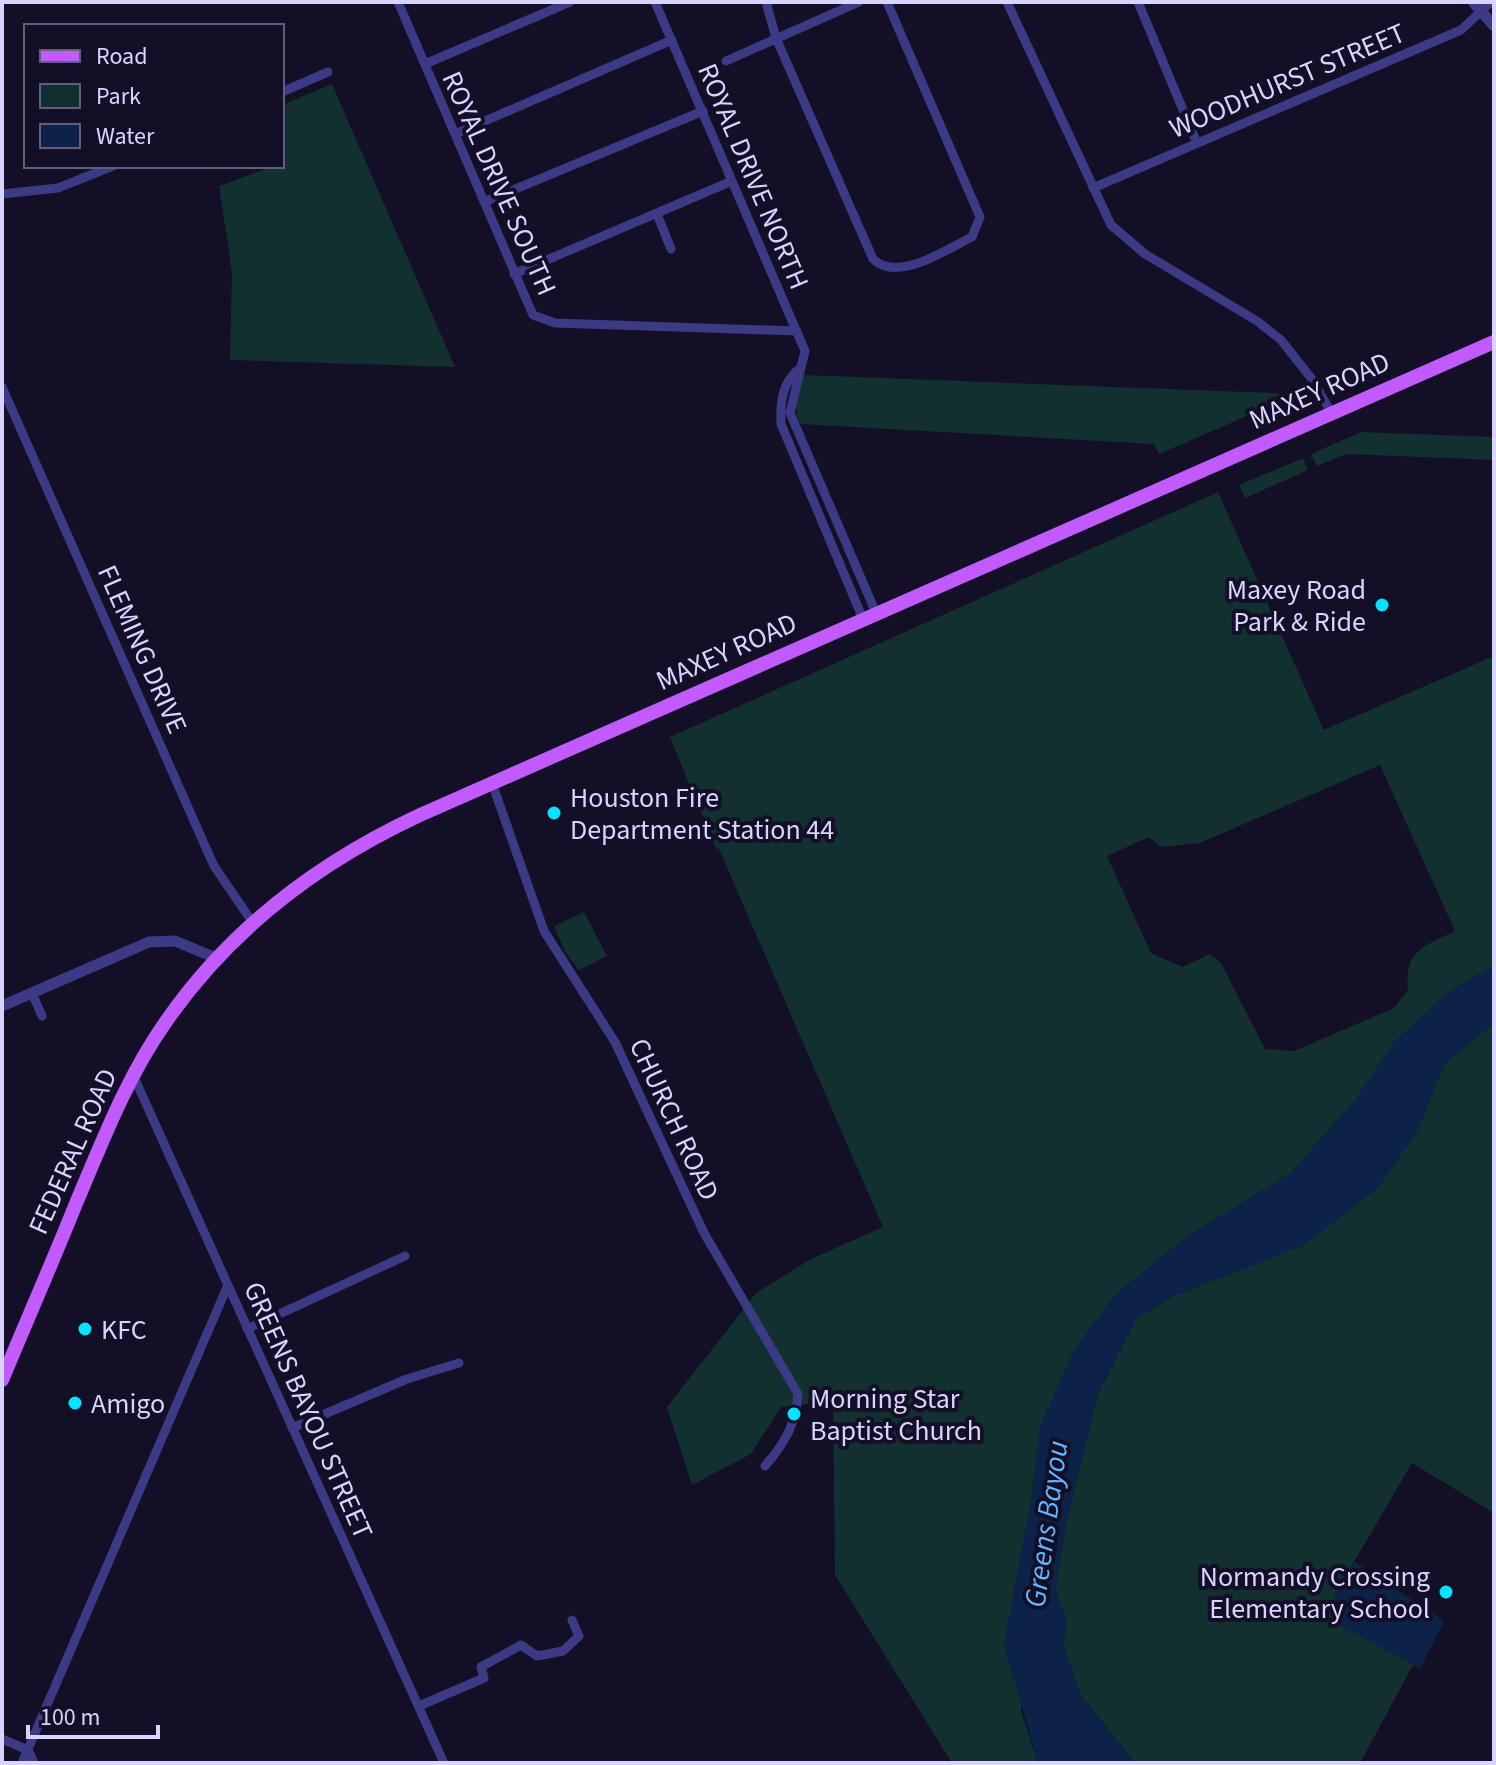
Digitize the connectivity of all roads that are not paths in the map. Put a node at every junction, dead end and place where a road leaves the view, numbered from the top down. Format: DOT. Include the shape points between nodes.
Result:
graph roads {
  1 [pos="398,2"];
  2 [pos="570,2"];
  3 [pos="655,2"];
  4 [pos="766,2"];
  5 [pos="859,2"];
  6 [pos="887,2"];
  7 [pos="1007,2"];
  8 [pos="1138,2"];
  9 [pos="1491,2"];
  10 [pos="1477,6"];
  11 [pos="1494,26"];
  12 [pos="776,38"];
  13 [pos="672,40"];
  14 [pos="726,61"];
  15 [pos="425,64"];
  16 [pos="328,72"];
  17 [pos="284,91"];
  18 [pos="703,111"];
  19 [pos="455,134"];
  20 [pos="1196,141"];
  21 [pos="108,168"];
  22 [pos="732,181"];
  23 [pos="1093,188"];
  24 [pos="2,194"];
  25 [pos="484,202"];
  26 [pos="657,214"];
  27 [pos="671,249"];
  28 [pos="514,274"];
  29 [pos="797,331"];
  30 [pos="1494,342"];
  31 [pos="800,368"];
  32 [pos="2,387"];
  33 [pos="1331,412"];
  34 [pos="835,518"];
  35 [pos="822,524"];
  36 [pos="870,616"];
  37 [pos="492,783"];
  38 [pos="253,923"];
  39 [pos="216,958"];
  40 [pos="32,993"];
  41 [pos="2,1006"];
  42 [pos="42,1016"];
  43 [pos="133,1075"];
  44 [pos="405,1256"];
  45 [pos="228,1285"];
  46 [pos="247,1329"];
  47 [pos="459,1363"];
  48 [pos="2,1380"];
  49 [pos="292,1428"];
  50 [pos="765,1466"];
  51 [pos="572,1620"];
  52 [pos="419,1706"];
  53 [pos="2,1739"];
  54 [pos="28,1750"];
  55 [pos="22,1763"];
  56 [pos="34,1763"];
  57 [pos="444,1763"];
  1 -- 15 [label="street, ROYAL DRIVE SOUTH"];
  2 -- 15 [label="street"];
  3 -- 13 [label="street, ROYAL DRIVE NORTH"];
  4 -- 12 [label="street"];
  5 -- 12 [label="street"];
  6 -- 12 [label="street" via="980,217 972,237 895,270 873,259"];
  7 -- 23 [label="street"];
  8 -- 20 [label="street"];
  9 -- 10 [label="street, WOODHURST STREET"];
  10 -- 11 [label="street"];
  10 -- 20 [label="street, WOODHURST STREET" via="1461,30"];
  12 -- 14 [label="street"];
  13 -- 18 [label="street, ROYAL DRIVE NORTH"];
  13 -- 19 [label="street"];
  15 -- 19 [label="street, ROYAL DRIVE SOUTH"];
  16 -- 17 [label="street"];
  18 -- 22 [label="street, ROYAL DRIVE NORTH"];
  18 -- 25 [label="street"];
  19 -- 25 [label="street, ROYAL DRIVE SOUTH"];
  20 -- 23 [label="street, WOODHURST STREET"];
  21 -- 24 [label="street" via="58,188"];
  22 -- 26 [label="street"];
  22 -- 29 [label="street, ROYAL DRIVE NORTH"];
  23 -- 33 [label="street" via="1111,225 1145,254 1281,340"];
  25 -- 28 [label="street, ROYAL DRIVE SOUTH"];
  26 -- 27 [label="street"];
  26 -- 28 [label="street"];
  28 -- 29 [label="street, ROYAL DRIVE SOUTH" via="533,315 555,323"];
  29 -- 31 [label="street, ROYAL DRIVE NORTH" via="805,351"];
  30 -- 33 [label="main road, MAXEY ROAD"];
  31 -- 34 [label="street, ROYAL DRIVE NORTH" via="790,413"];
  31 -- 35 [label="street" via="782,396 781,424"];
  32 -- 38 [label="street, FLEMING DRIVE" via="214,866"];
  33 -- 36 [label="main road, MAXEY ROAD"];
  34 -- 35 [label="street"];
  34 -- 36 [label="street, ROYAL DRIVE NORTH"];
  35 -- 36 [label="street"];
  36 -- 37 [label="main road, MAXEY ROAD"];
  37 -- 38 [label="main road, MAXEY ROAD" via="367,840"];
  37 -- 50 [label="street, CHURCH ROAD" via="544,931 615,1042 704,1233 798,1394 785,1444"];
  38 -- 39 [label="main road, MAXEY ROAD"];
  39 -- 40 [label="street" via="175,941 149,942"];
  39 -- 43 [label="main road, FEDERAL ROAD" via="163,1025"];
  40 -- 41 [label="street"];
  40 -- 42 [label="street"];
  43 -- 45 [label="street, GREENS BAYOU STREET"];
  43 -- 48 [label="main road, FEDERAL ROAD"];
  44 -- 46 [label="street"];
  45 -- 46 [label="street, GREENS BAYOU STREET"];
  45 -- 54 [label="street"];
  46 -- 49 [label="street, GREENS BAYOU STREET"];
  47 -- 49 [label="street"];
  49 -- 52 [label="street, GREENS BAYOU STREET"];
  51 -- 52 [label="street" via="579,1636 563,1651 537,1656 521,1645 481,1667 484,1678"];
  52 -- 57 [label="street, GREENS BAYOU STREET"];
  53 -- 54 [label="street"];
  54 -- 55 [label="street"];
  54 -- 56 [label="street"];
}
